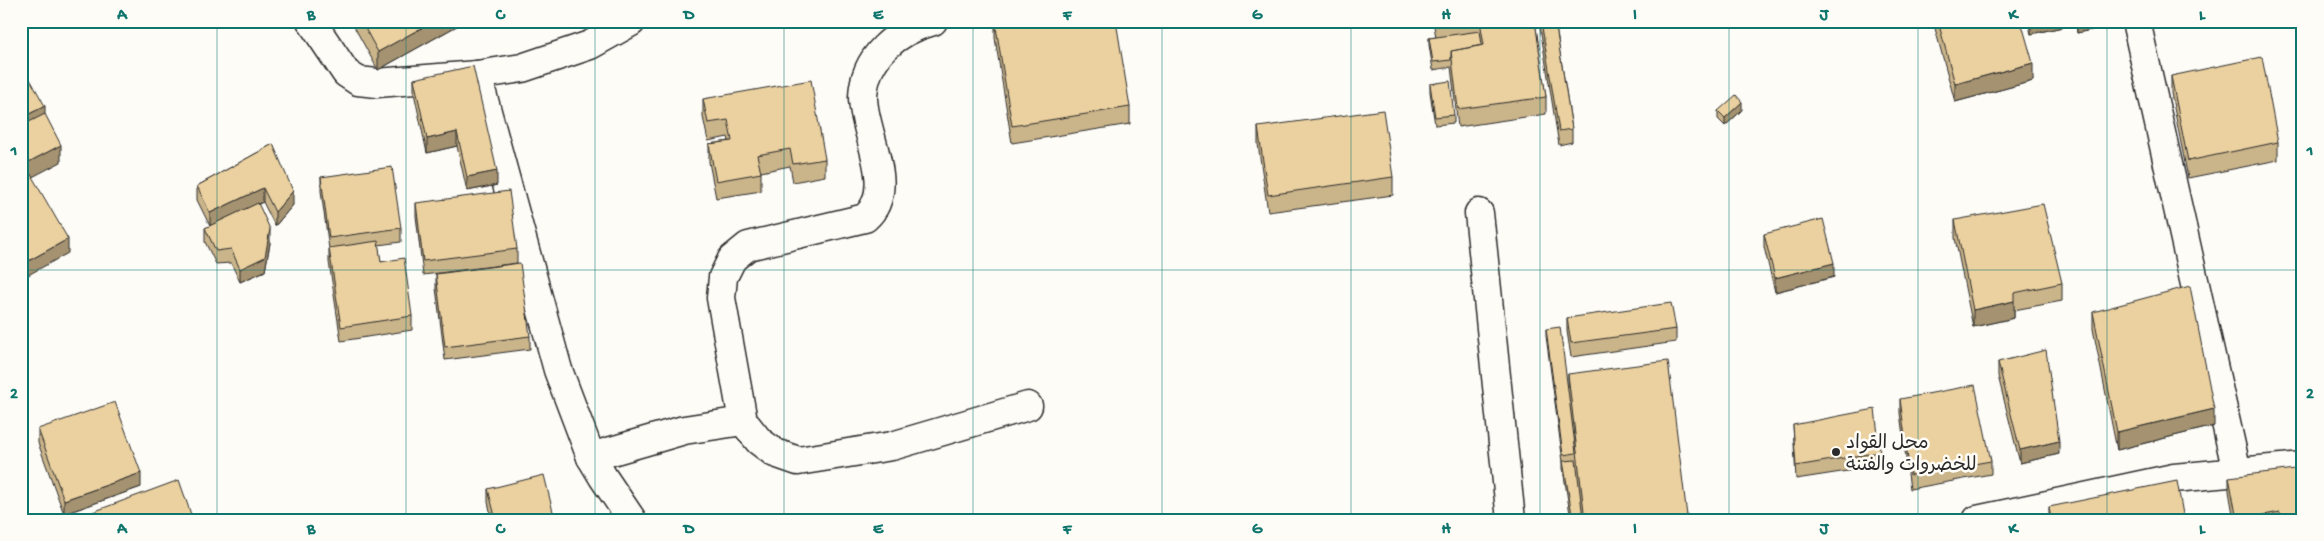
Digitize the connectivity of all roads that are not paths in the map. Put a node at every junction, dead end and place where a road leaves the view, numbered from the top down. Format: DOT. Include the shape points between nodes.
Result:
graph roads {
  1 [pos="311,21"];
  2 [pos="933,21"];
  3 [pos="2136,21"];
  4 [pos="630,22"];
  5 [pos="477,75"];
  6 [pos="1479,213"];
  7 [pos="1028,406"];
  8 [pos="743,421"];
  9 [pos="592,457"];
  10 [pos="2303,466"];
  11 [pos="2236,472"];
  12 [pos="632,520"];
  13 [pos="1511,520"];
  14 [pos="1977,520"];
  1 -- 5 [label="street" via="336,61 358,82"];
  2 -- 8 [label="street" via="913,26 886,45 874,58 867,77 863,98 880,179 873,211 865,218 748,246 732,259 723,277 721,298"];
  3 -- 11 [label="street"];
  4 -- 5 [label="street" via="590,45 522,68"];
  5 -- 9 [label="street" via="558,370"];
  6 -- 13 [label="street"];
  7 -- 8 [label="street" via="892,446 798,461 775,453 758,441"];
  8 -- 9 [label="street" via="684,430"];
  9 -- 12 [label="street"];
  10 -- 11 [label="street"];
  11 -- 14 [label="street" via="2174,478"];
}
